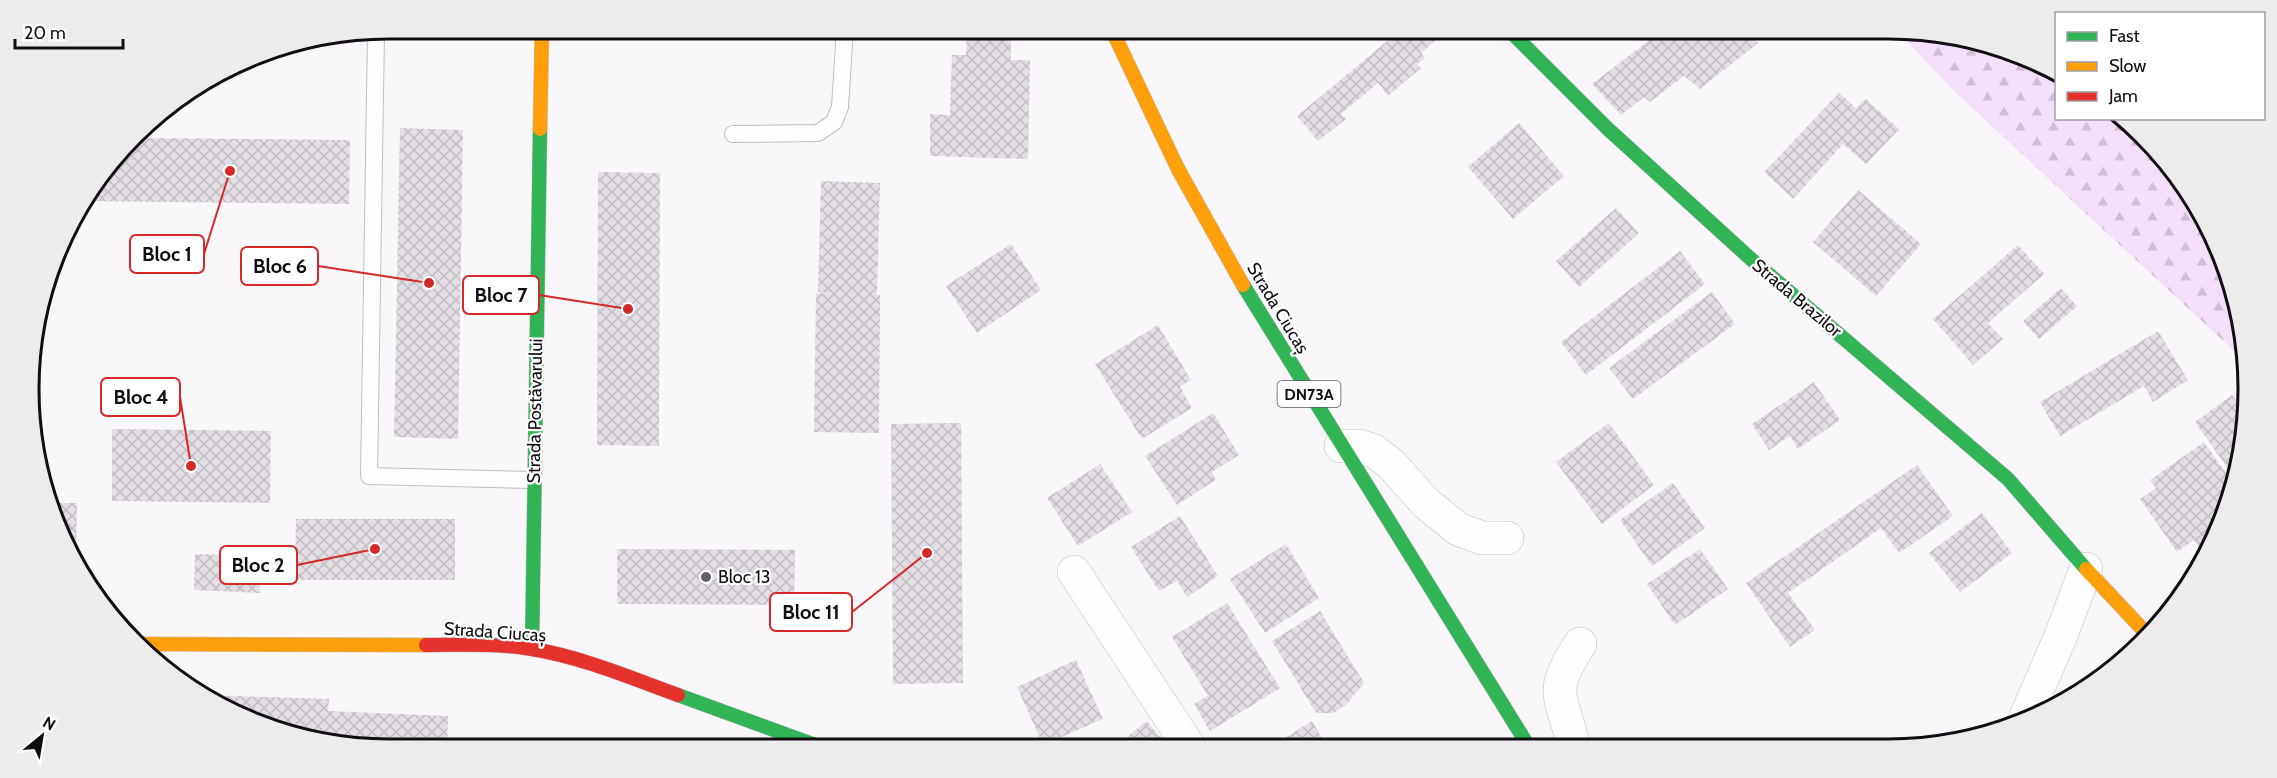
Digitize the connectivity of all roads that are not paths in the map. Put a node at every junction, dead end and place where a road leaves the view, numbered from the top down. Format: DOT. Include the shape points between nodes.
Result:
graph roads {
  1 [pos="542,39"];
  2 [pos="844,39"];
  3 [pos="1116,39"];
  4 [pos="1518,39"];
  5 [pos="376,40"];
  6 [pos="733,134"];
  7 [pos="1341,446"];
  8 [pos="534,480"];
  9 [pos="1507,538"];
  10 [pos="2086,569"];
  11 [pos="1074,572"];
  12 [pos="2142,629"];
  13 [pos="150,644"];
  14 [pos="1580,644"];
  15 [pos="532,649"];
  16 [pos="2029,709"];
  17 [pos="799,739"];
  18 [pos="1184,739"];
  19 [pos="1524,739"];
  20 [pos="1571,739"];
  1 -- 8 [label="street, Strada Postăvarului"];
  2 -- 6 [label="lane" via="840,107 834,122 818,132"];
  3 -- 7 [label="street, Strada Ciucaș / DN73A" via="1208,227"];
  4 -- 10 [label="street, Strada Brazilor" via="1608,129 1744,252 2008,479"];
  5 -- 8 [label="lane" via="369,476"];
  7 -- 9 [label="street" via="1359,446 1391,464 1426,503 1458,529 1482,538"];
  7 -- 19 [label="street, Strada Ciucaș / DN73A"];
  8 -- 15 [label="street, Strada Postăvarului"];
  10 -- 12 [label="street, Strada Brazilor"];
  10 -- 16 [label="street"];
  11 -- 18 [label="street"];
  13 -- 15 [label="street, Strada Ciucaș" via="477,645"];
  14 -- 20 [label="street" via="1565,666 1559,685 1560,703"];
  15 -- 17 [label="street, Strada Ciucaș" via="654,686"];
}
